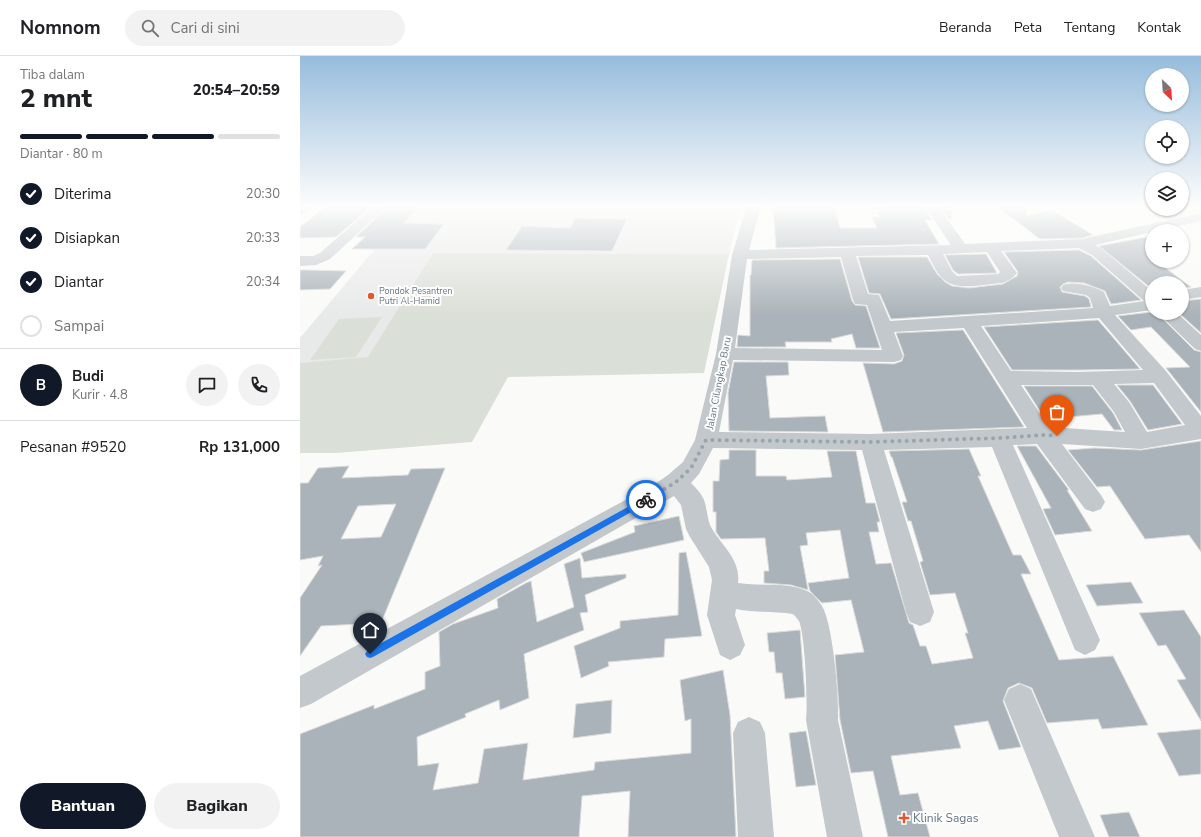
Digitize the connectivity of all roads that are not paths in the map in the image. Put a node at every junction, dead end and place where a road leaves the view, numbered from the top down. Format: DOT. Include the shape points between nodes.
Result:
graph roads {
  1 [pos="342,241"];
  2 [pos="744,241"];
  3 [pos="956,241"];
  4 [pos="1089,241"];
  5 [pos="1082,243"];
  6 [pos="991,247"];
  7 [pos="961,248"];
  8 [pos="933,250"];
  9 [pos="847,253"];
  10 [pos="740,255"];
  11 [pos="300,261"];
  12 [pos="1069,288"];
  13 [pos="1201,292"];
  14 [pos="1145,293"];
  15 [pos="1189,294"];
  16 [pos="1145,306"];
  17 [pos="1104,312"];
  18 [pos="1175,320"];
  19 [pos="969,322"];
  20 [pos="884,327"];
  21 [pos="1201,344"];
  22 [pos="724,354"];
  23 [pos="1159,376"];
  24 [pos="1005,378"];
  25 [pos="1098,378"];
  26 [pos="1201,431"];
  27 [pos="1043,435"];
  28 [pos="999,438"];
  29 [pos="706,440"];
  30 [pos="1141,441"];
  31 [pos="871,442"];
  32 [pos="676,482"];
  33 [pos="1093,502"];
  34 [pos="723,594"];
  35 [pos="920,612"];
  36 [pos="1085,640"];
  37 [pos="730,645"];
  38 [pos="300,692"];
  39 [pos="1020,700"];
  40 [pos="749,733"];
  41 [pos="756,837"];
  42 [pos="845,837"];
  43 [pos="1077,837"];
  1 -- 11 [label="street" via="325,256 316,260"];
  2 -- 10 [label="street, Jalan Cilangkap Baru"];
  3 -- 7 [label="street"];
  4 -- 5 [label="street"];
  5 -- 6 [label="street"];
  5 -- 14 [label="street" via="1098,252"];
  6 -- 7 [label="street"];
  6 -- 8 [label="street" via="1009,273 1002,278 953,280 946,274"];
  7 -- 8 [label="street"];
  8 -- 9 [label="street"];
  9 -- 10 [label="street"];
  9 -- 20 [label="street" via="861,300 873,299"];
  10 -- 22 [label="street, Jalan Cilangkap Baru"];
  12 -- 17 [label="street" via="1090,290 1098,295"];
  13 -- 15 [label="street"];
  16 -- 17 [label="street"];
  17 -- 19 [label="street"];
  17 -- 23 [label="street"];
  18 -- 21 [label="street"];
  19 -- 20 [label="street"];
  19 -- 24 [label="street"];
  20 -- 22 [label="street" via="894,356"];
  22 -- 29 [label="street, Jalan Cilangkap Baru"];
  23 -- 25 [label="street"];
  23 -- 26 [label="street"];
  24 -- 25 [label="street"];
  24 -- 27 [label="street"];
  25 -- 30 [label="street" via="1122,407"];
  26 -- 30 [label="street"];
  27 -- 28 [label="street"];
  27 -- 30 [label="street"];
  27 -- 33 [label="street"];
  28 -- 31 [label="street"];
  28 -- 36 [label="street"];
  29 -- 31 [label="street"];
  29 -- 32 [label="street, Jalan Cilangkap Baru" via="691,468"];
  31 -- 35 [label="street"];
  32 -- 34 [label="street" via="692,501 699,529 722,563 725,580"];
  32 -- 38 [label="street, Jalan Cilangkap Baru"];
  34 -- 37 [label="street" via="721,615"];
  34 -- 42 [label="street" via="753,599 800,601 812,614 823,707 822,720"];
  39 -- 43 [label="street"];
  40 -- 41 [label="street"];
}
